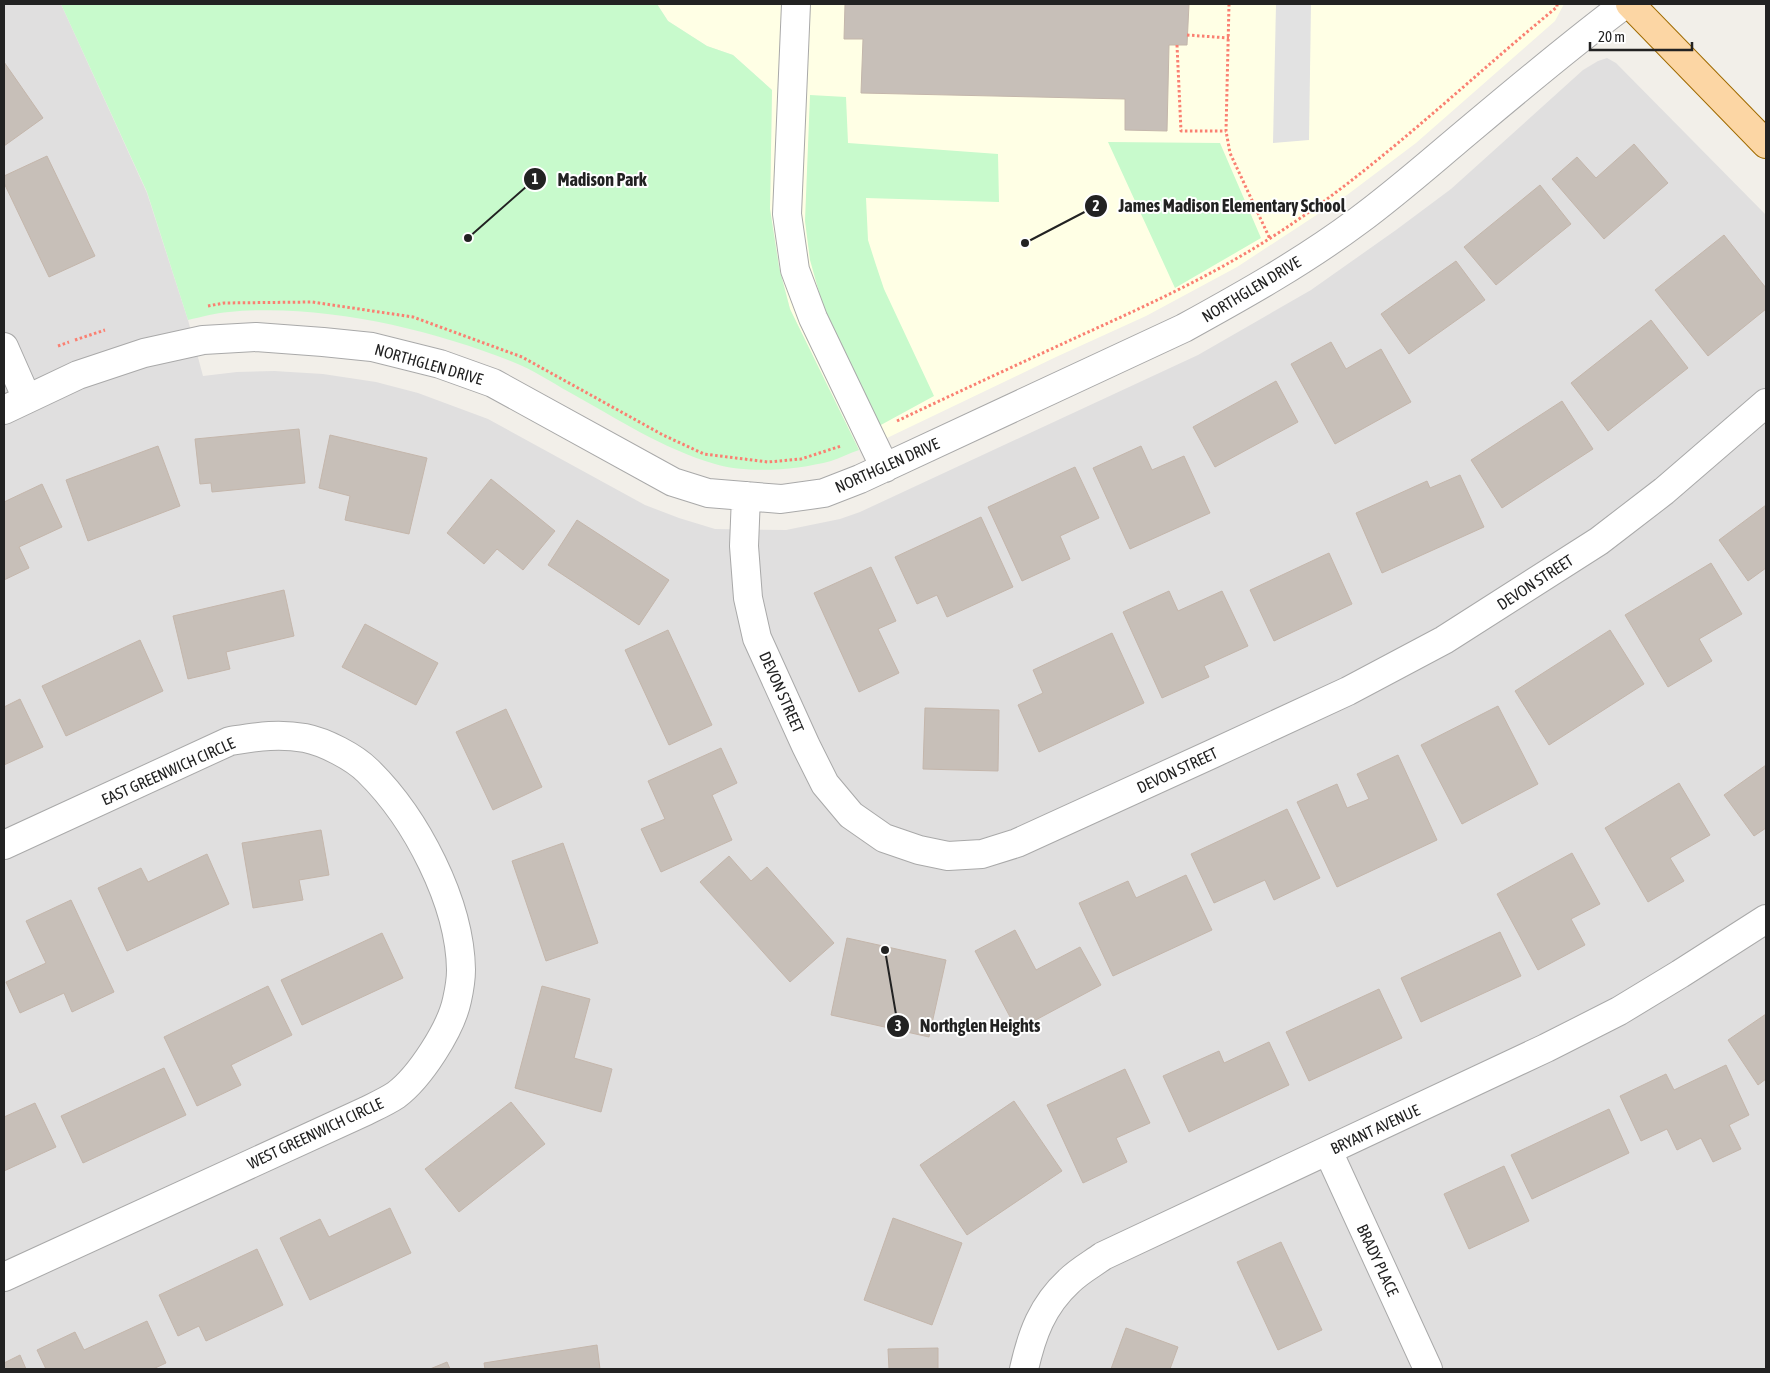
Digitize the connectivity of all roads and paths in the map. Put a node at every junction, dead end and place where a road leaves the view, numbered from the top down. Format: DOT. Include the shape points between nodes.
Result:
graph roads {
  1 [pos="796,4"];
  2 [pos="1229,4"];
  3 [pos="1625,4"];
  4 [pos="1630,4"];
  5 [pos="1188,35"];
  6 [pos="1228,38"];
  7 [pos="1177,45"];
  8 [pos="1226,131"];
  9 [pos="1766,144"];
  10 [pos="1270,239"];
  11 [pos="4,347"];
  12 [pos="1766,403"];
  13 [pos="16,405"];
  14 [pos="885,468"];
  15 [pos="746,496"];
  16 [pos="4,845"];
  17 [pos="432,866"];
  18 [pos="1766,919"];
  19 [pos="1328,1151"];
  20 [pos="4,1277"];
  21 [pos="1024,1369"];
  22 [pos="1428,1369"];
  1 -- 14 [label="street" via="787,214 795,270 813,318"];
  2 -- 6 [label="path"];
  3 -- 14 [label="street, NORTHGLEN DRIVE" via="1386,199 1304,258 1184,328"];
  4 -- 9 [label="main road"];
  5 -- 6 [label="path"];
  6 -- 8 [label="path"];
  7 -- 8 [label="path" via="1180,131"];
  8 -- 10 [label="path" via="1230,153"];
  11 -- 13 [label="street"];
  12 -- 15 [label="street, DEVON STREET" via="1664,491 1599,541 1444,640 1348,691 1017,843 982,854 948,856 884,838 851,815 826,784 757,638 748,598 744,546"];
  13 -- 15 [label="street, NORTHGLEN DRIVE" via="78,375 144,353 203,340 256,337 372,347 440,364 493,382 673,482 708,493"];
  14 -- 15 [label="street, NORTHGLEN DRIVE" via="824,493 781,499"];
  16 -- 17 [label="street, EAST GREENWICH CIRCLE" via="230,742 266,735 306,738 339,751 367,770 416,832"];
  17 -- 20 [label="street, WEST GREENWICH CIRCLE" via="448,901 457,938 461,971 457,1002 444,1036 397,1094"];
  18 -- 19 [label="street, BRYANT AVENUE" via="1610,1015"];
  19 -- 21 [label="street, BRYANT AVENUE" via="1096,1261 1069,1281 1045,1308 1031,1338"];
  19 -- 22 [label="street, BRADY PLACE"];
}
